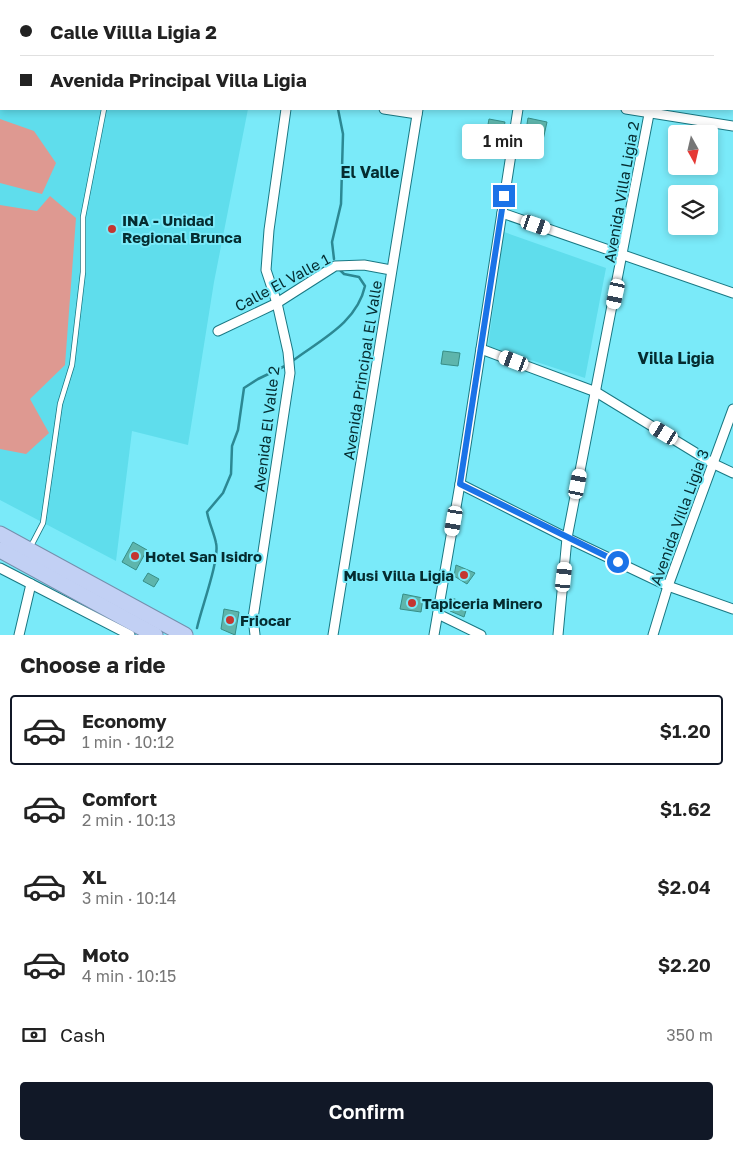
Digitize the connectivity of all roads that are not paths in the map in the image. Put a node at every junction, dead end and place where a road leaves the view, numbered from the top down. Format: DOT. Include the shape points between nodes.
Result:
graph roads {
  1 [pos="104,110"];
  2 [pos="286,110"];
  3 [pos="395,110"];
  4 [pos="518,110"];
  5 [pos="649,110"];
  6 [pos="417,112"];
  7 [pos="733,126"];
  8 [pos="502,213"];
  9 [pos="624,255"];
  10 [pos="391,270"];
  11 [pos="733,293"];
  12 [pos="277,303"];
  13 [pos="218,331"];
  14 [pos="481,349"];
  15 [pos="596,392"];
  16 [pos="733,409"];
  17 [pos="714,464"];
  18 [pos="733,472"];
  19 [pos="460,484"];
  20 [pos="0,534"];
  21 [pos="567,538"];
  22 [pos="0,550"];
  23 [pos="29,550"];
  24 [pos="0,568"];
  25 [pos="31,584"];
  26 [pos="668,586"];
  27 [pos="732,608"];
  28 [pos="438,614"];
  29 [pos="19,635"];
  30 [pos="130,635"];
  31 [pos="155,635"];
  32 [pos="185,635"];
  33 [pos="255,635"];
  34 [pos="333,635"];
  35 [pos="434,635"];
  36 [pos="481,635"];
  37 [pos="558,635"];
  38 [pos="654,635"];
  1 -- 23 [label="lane" via="83,217 83,272 72,365 60,404 42,523"];
  2 -- 12 [label="street, Avenida El Valle 2" via="266,270"];
  3 -- 6 [label="street"];
  4 -- 8 [label="street"];
  5 -- 7 [label="street"];
  5 -- 9 [label="street, Avenida Villa Ligia 2"];
  6 -- 10 [label="street, Avenida Principal El Valle"];
  8 -- 9 [label="street"];
  8 -- 14 [label="street"];
  9 -- 11 [label="street"];
  9 -- 15 [label="street, Avenida Villa Ligia 2"];
  10 -- 12 [label="street, Calle El Valle 1" via="364,265 336,266"];
  10 -- 34 [label="street, Avenida Principal El Valle"];
  12 -- 13 [label="street, Calle El Valle 1"];
  12 -- 33 [label="street, Avenida El Valle 2" via="290,370 253,618"];
  14 -- 15 [label="street"];
  14 -- 19 [label="street"];
  15 -- 17 [label="street"];
  15 -- 21 [label="street, Avenida Villa Ligia 2"];
  16 -- 17 [label="street, Avenida Villa Ligia 3"];
  17 -- 18 [label="street"];
  17 -- 26 [label="street, Avenida Villa Ligia 3"];
  19 -- 21 [label="street"];
  19 -- 28 [label="street"];
  20 -- 23 [label="highway"];
  21 -- 26 [label="street"];
  21 -- 37 [label="street, Avenida Villa Ligia 2"];
  22 -- 31 [label="highway"];
  23 -- 32 [label="highway"];
  24 -- 25 [label="street"];
  25 -- 29 [label="street"];
  25 -- 30 [label="street"];
  26 -- 27 [label="street"];
  26 -- 38 [label="street, Avenida Villa Ligia 3"];
  28 -- 35 [label="street"];
  28 -- 36 [label="street"];
}
